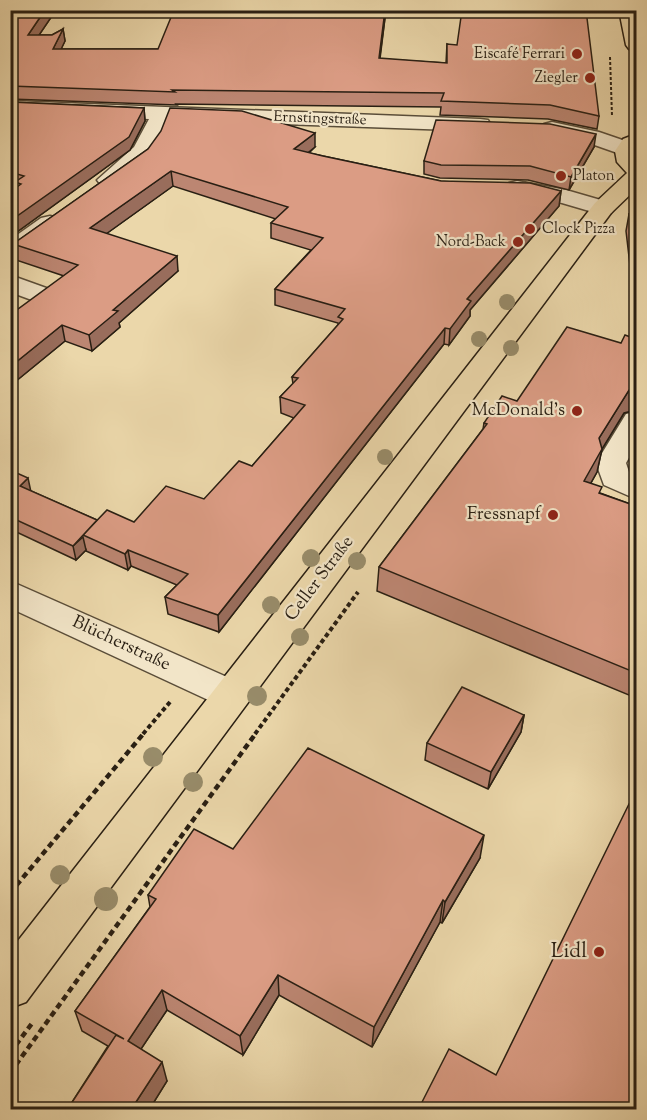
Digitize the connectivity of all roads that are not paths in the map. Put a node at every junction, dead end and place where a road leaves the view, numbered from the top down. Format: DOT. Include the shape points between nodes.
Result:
graph roads {
  1 [pos="628,10"];
  2 [pos="636,45"];
  3 [pos="10,107"];
  4 [pos="162,113"];
  5 [pos="503,126"];
  6 [pos="526,127"];
  7 [pos="631,145"];
  8 [pos="636,169"];
  9 [pos="636,177"];
  10 [pos="495,188"];
  11 [pos="94,191"];
  12 [pos="603,208"];
  13 [pos="66,211"];
  14 [pos="10,252"];
  15 [pos="10,283"];
  16 [pos="40,295"];
  17 [pos="636,421"];
  18 [pos="636,488"];
  19 [pos="10,593"];
  20 [pos="232,695"];
  21 [pos="10,987"];
  1 -- 2 [label="main road"];
  3 -- 4 [label="street, Ernstingstraße"];
  4 -- 5 [label="street, Ernstingstraße"];
  4 -- 11 [label="street" via="149,145 140,156"];
  6 -- 7 [label="street"];
  7 -- 8 [label="main road" via="626,161"];
  9 -- 12 [label="main road, Celler Straße"];
  10 -- 12 [label="street" via="528,189"];
  12 -- 20 [label="main road, Celler Straße"];
  13 -- 14 [label="street"];
  15 -- 16 [label="street"];
  17 -- 18 [label="street" via="611,463 615,478"];
  19 -- 20 [label="street, Blücherstraße"];
  20 -- 21 [label="main road, Celler Straße"];
}
